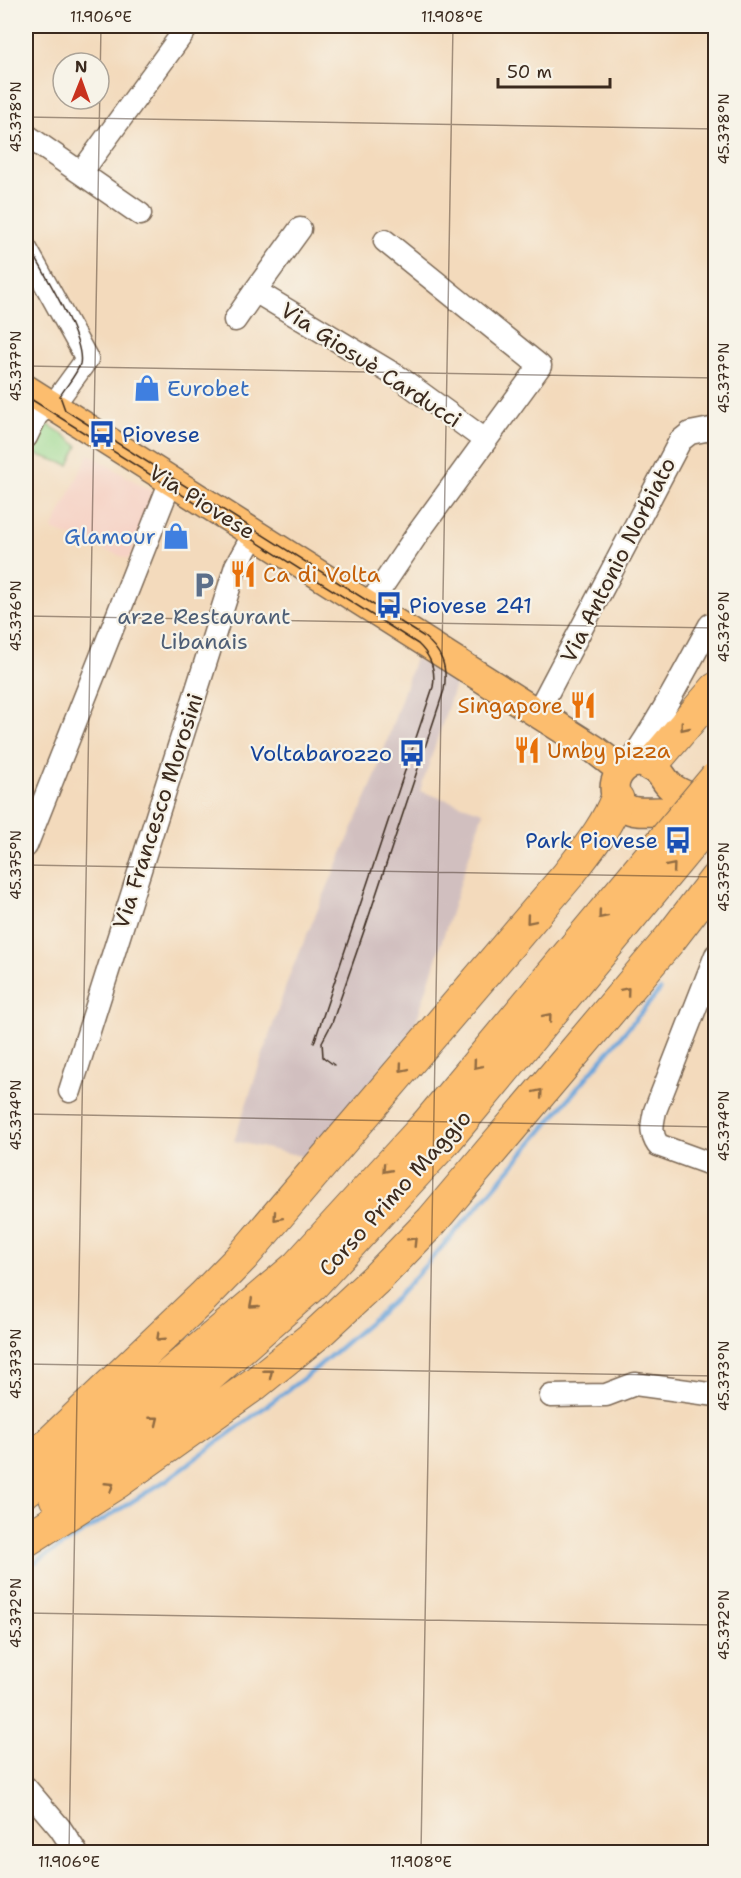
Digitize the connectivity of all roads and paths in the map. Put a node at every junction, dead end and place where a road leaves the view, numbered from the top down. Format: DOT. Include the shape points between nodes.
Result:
graph roads {
  1 [pos="188,26"];
  2 [pos="26,135"];
  3 [pos="81,173"];
  4 [pos="140,214"];
  5 [pos="300,230"];
  6 [pos="385,241"];
  7 [pos="26,249"];
  8 [pos="255,291"];
  9 [pos="235,320"];
  10 [pos="26,389"];
  11 [pos="52,407"];
  12 [pos="716,428"];
  13 [pos="26,436"];
  14 [pos="486,440"];
  15 [pos="172,483"];
  16 [pos="254,534"];
  17 [pos="368,607"];
  18 [pos="716,627"];
  19 [pos="716,689"];
  20 [pos="537,713"];
  21 [pos="629,775"];
  22 [pos="716,778"];
  23 [pos="711,814"];
  24 [pos="26,846"];
  25 [pos="716,879"];
  26 [pos="716,955"];
  27 [pos="70,1091"];
  28 [pos="716,1166"];
  29 [pos="305,1275"];
  30 [pos="716,1395"];
  31 [pos="551,1396"];
  32 [pos="26,1466"];
  33 [pos="26,1490"];
  34 [pos="26,1520"];
  35 [pos="26,1540"];
  36 [pos="26,1789"];
  37 [pos="76,1852"];
  1 -- 3 [label="street"];
  2 -- 3 [label="street"];
  3 -- 4 [label="street"];
  5 -- 8 [label="street, Via Giosuè Carducci"];
  6 -- 14 [label="street, Via Giosuè Carducci" via="540,366"];
  7 -- 11 [label="street" via="87,359"];
  8 -- 9 [label="street, Via Giosuè Carducci"];
  8 -- 14 [label="street, Via Giosuè Carducci" via="400,378"];
  10 -- 11 [label="main road, Via Piovese"];
  11 -- 13 [label="street" via="41,411"];
  11 -- 15 [label="main road, Via Piovese"];
  12 -- 20 [label="street, Via Antonio Norbiato" via="690,433 680,441"];
  14 -- 17 [label="street, Via Giosuè Carducci"];
  15 -- 16 [label="main road, Via Piovese"];
  15 -- 24 [label="street"];
  16 -- 17 [label="main road, Via Piovese"];
  16 -- 27 [label="street, Via Francesco Morosini" via="236,566"];
  17 -- 20 [label="main road, Via Piovese"];
  18 -- 21 [label="street" via="710,625"];
  19 -- 21 [label="highway, one-way"];
  20 -- 21 [label="main road, Via Piovese"];
  21 -- 23 [label="main road, Via Piovese" via="675,789"];
  21 -- 23 [label="main road, Via Piovese" via="627,809"];
  21 -- 32 [label="highway, one-way" via="610,815 568,875 243,1256"];
  22 -- 23 [label="highway, Corso Primo Maggio, bridge"];
  23 -- 29 [label="highway, Corso Primo Maggio, bridge" via="426,1126"];
  35 -- 25 [label="highway, one-way" via="117,1482 256,1383 377,1278 432,1221"];
  26 -- 28 [label="street" via="651,1126 658,1145"];
  29 -- 33 [label="highway, Corso Primo Maggio, one-way"];
  34 -- 29 [label="highway, Corso Primo Maggio, one-way" via="209,1376"];
  30 -- 31 [label="street" via="635,1384 606,1395"];
  36 -- 37 [label="street"];
}
